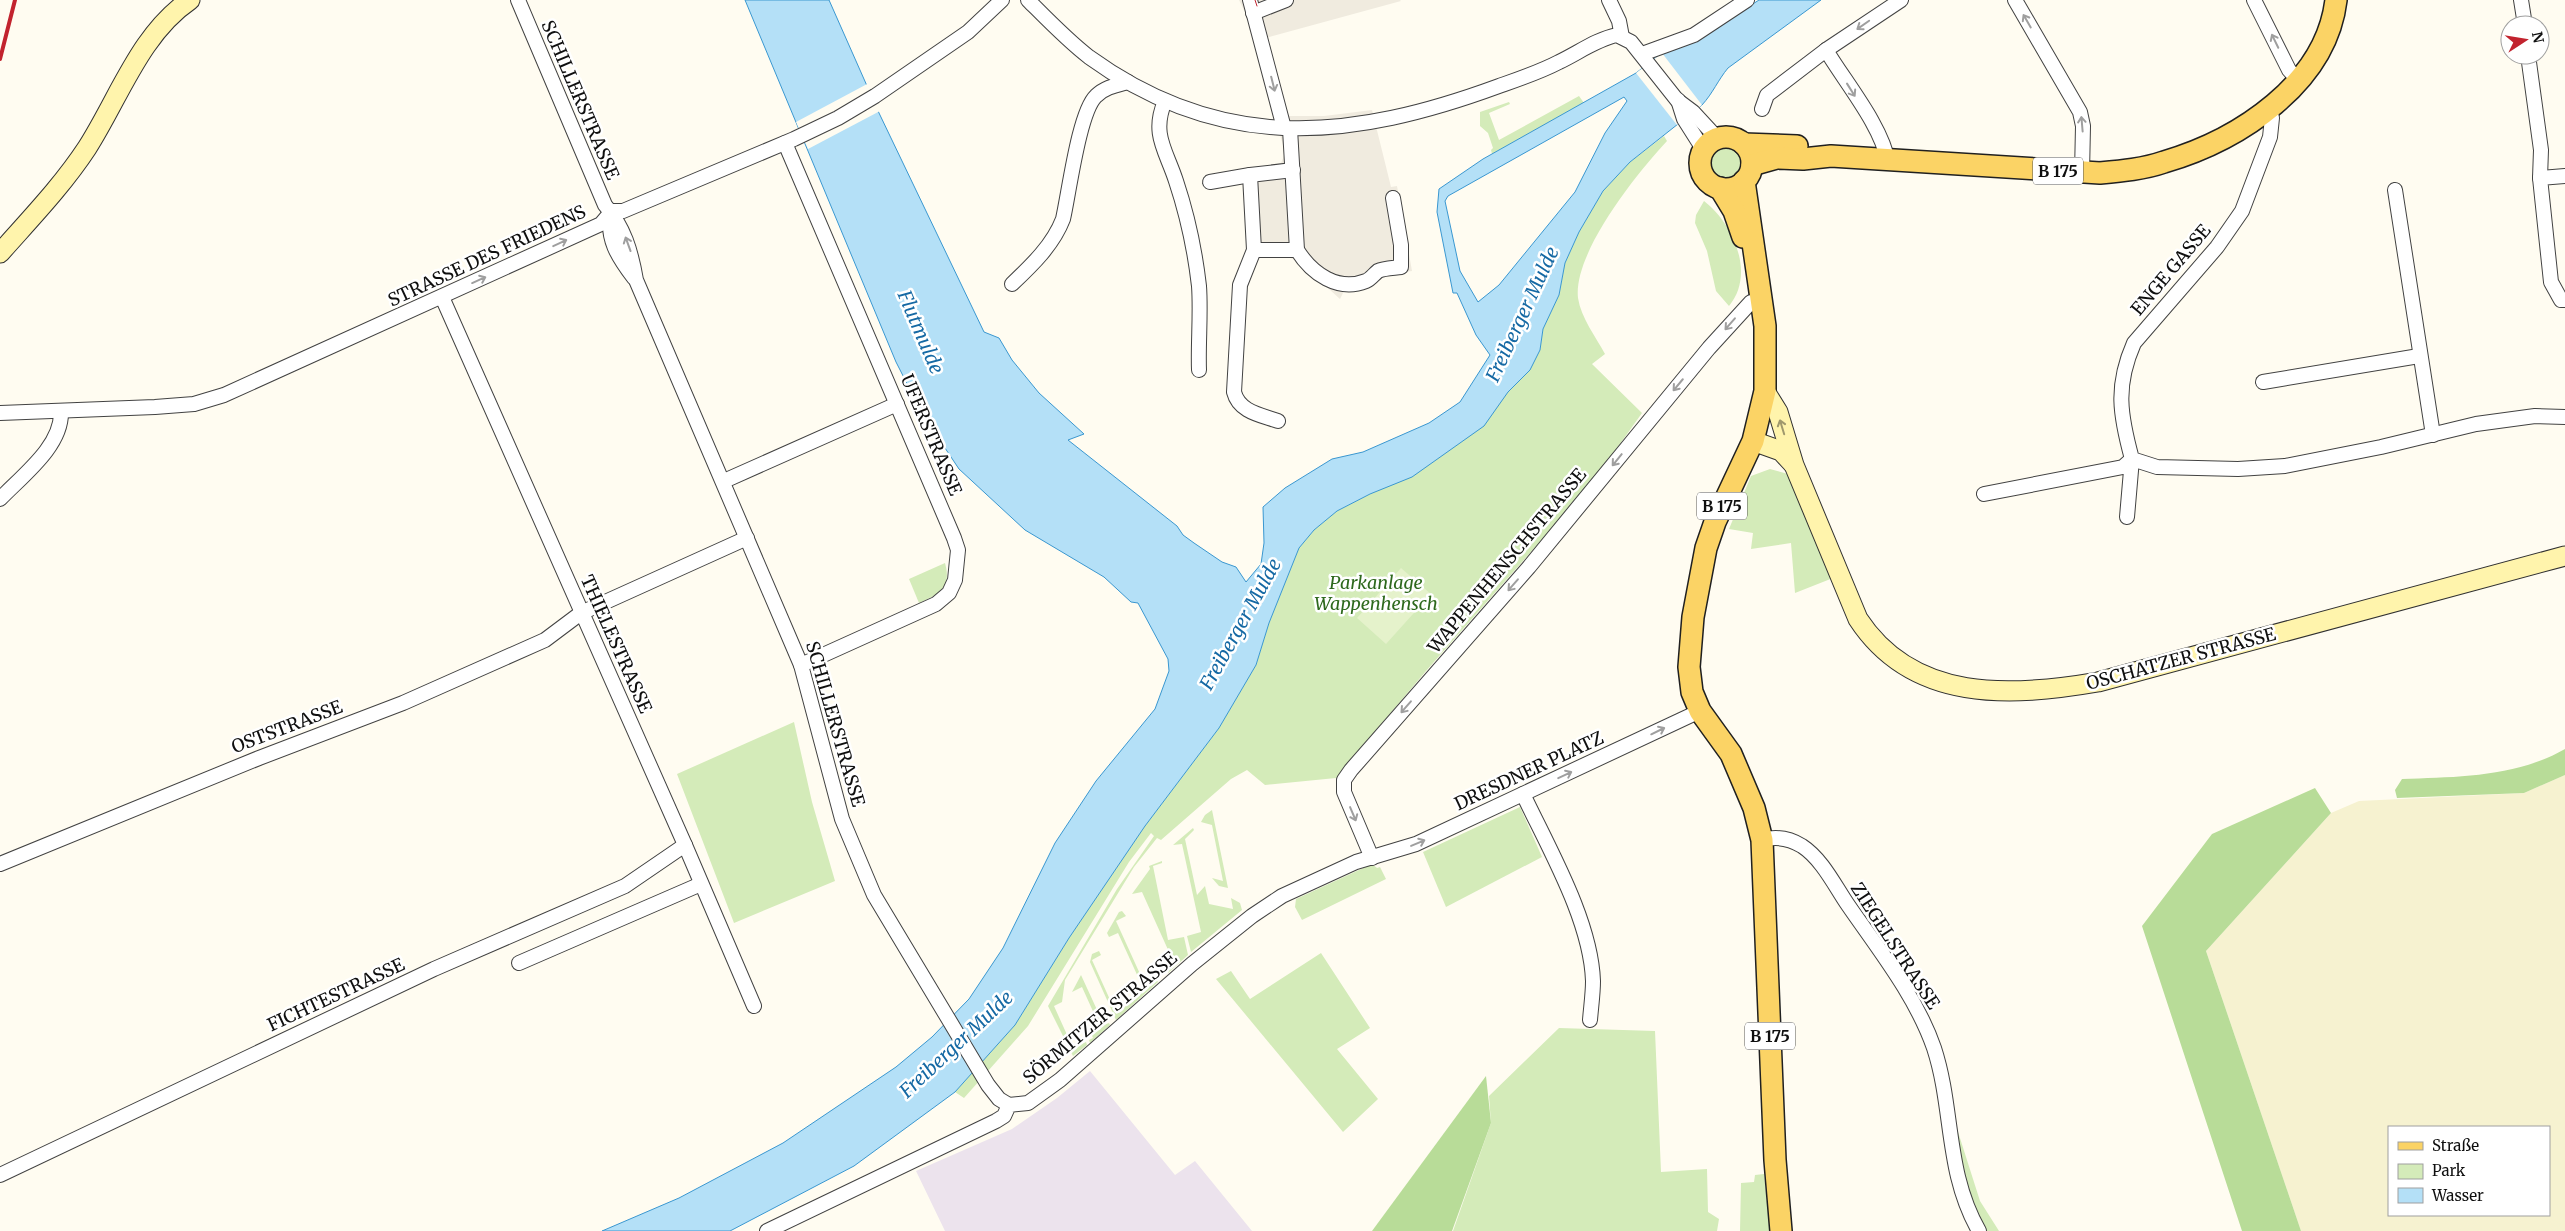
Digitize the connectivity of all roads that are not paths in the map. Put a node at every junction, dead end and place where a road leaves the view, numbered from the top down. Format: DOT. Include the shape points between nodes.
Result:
graph roads {
  1 [pos="188,0"];
  2 [pos="518,0"];
  3 [pos="1002,0"];
  4 [pos="1028,0"];
  5 [pos="1286,0"];
  6 [pos="1608,0"];
  7 [pos="1747,0"];
  8 [pos="1901,0"];
  9 [pos="2015,0"];
  10 [pos="2254,0"];
  11 [pos="2336,0"];
  12 [pos="2521,0"];
  13 [pos="1251,6"];
  14 [pos="2523,15"];
  15 [pos="1622,37"];
  16 [pos="1826,50"];
  17 [pos="1646,59"];
  18 [pos="2529,65"];
  19 [pos="2298,80"];
  20 [pos="1128,82"];
  21 [pos="1165,101"];
  22 [pos="2270,108"];
  23 [pos="1762,109"];
  24 [pos="1287,128"];
  25 [pos="786,143"];
  26 [pos="1710,144"];
  27 [pos="1744,144"];
  28 [pos="1831,156"];
  29 [pos="1888,162"];
  30 [pos="1293,170"];
  31 [pos="1748,173"];
  32 [pos="2082,173"];
  33 [pos="1250,175"];
  34 [pos="2565,176"];
  35 [pos="2540,178"];
  36 [pos="1210,182"];
  37 [pos="1720,188"];
  38 [pos="2395,190"];
  39 [pos="1393,198"];
  40 [pos="612,211"];
  41 [pos="1254,250"];
  42 [pos="1297,250"];
  43 [pos="0,253"];
  44 [pos="1012,284"];
  45 [pos="442,297"];
  46 [pos="2565,300"];
  47 [pos="1751,302"];
  48 [pos="1764,354"];
  49 [pos="2420,356"];
  50 [pos="1199,370"];
  51 [pos="2263,382"];
  52 [pos="1765,391"];
  53 [pos="897,404"];
  54 [pos="61,412"];
  55 [pos="0,413"];
  56 [pos="2565,417"];
  57 [pos="1278,421"];
  58 [pos="2432,435"];
  59 [pos="1753,441"];
  60 [pos="2132,459"];
  61 [pos="1794,465"];
  62 [pos="724,481"];
  63 [pos="1984,494"];
  64 [pos="0,499"];
  65 [pos="2127,517"];
  66 [pos="747,538"];
  67 [pos="2565,556"];
  68 [pos="581,613"];
  69 [pos="801,665"];
  70 [pos="1700,711"];
  71 [pos="1523,794"];
  72 [pos="1762,840"];
  73 [pos="685,845"];
  74 [pos="1372,858"];
  75 [pos="0,864"];
  76 [pos="701,884"];
  77 [pos="519,963"];
  78 [pos="754,1006"];
  79 [pos="1590,1020"];
  80 [pos="1009,1104"];
  81 [pos="0,1175"];
  82 [pos="767,1231"];
  83 [pos="1781,1231"];
  84 [pos="1979,1231"];
  1 -- 43 [label="main road" via="171,15 137,58 111,109 65,180"];
  2 -- 40 [label="street, SCHILLERSTRASSE" via="605,206"];
  3 -- 25 [label="street, STRASSE DES FRIEDENS" via="968,32 875,96"];
  4 -- 20 [label="street" via="1088,56"];
  5 -- 13 [label="street"];
  6 -- 15 [label="street" via="1619,21"];
  7 -- 17 [label="street" via="1694,35"];
  8 -- 16 [label="street, one-way"];
  32 -- 9 [label="street, one-way" via="2083,126 2080,112"];
  19 -- 10 [label="street, one-way" via="2289,70"];
  11 -- 19 [label="main road, B 175" via="2319,51"];
  12 -- 14 [label="street"];
  13 -- 24 [label="street, one-way"];
  15 -- 17 [label="street"];
  15 -- 24 [label="street" via="1611,36 1544,69 1468,98 1408,116 1349,127"];
  16 -- 23 [label="street" via="1767,95"];
  16 -- 29 [label="street, one-way" via="1876,130"];
  17 -- 26 [label="street"];
  18 -- 35 [label="street" via="2541,150"];
  19 -- 22 [label="main road, B 175"];
  20 -- 21 [label="street"];
  20 -- 44 [label="street" via="1111,86 1096,96 1086,113 1058,232"];
  21 -- 24 [label="street" via="1242,124"];
  21 -- 50 [label="street" via="1157,129 1176,182 1197,276"];
  22 -- 32 [label="main road, B 175" via="2229,135 2171,160 2131,170"];
  22 -- 60 [label="street, ENGE GASSE" via="2270,137 2242,210 2218,247 2134,343 2127,359 2121,381 2121,404"];
  24 -- 30 [label="street"];
  25 -- 40 [label="street, STRASSE DES FRIEDENS" via="624,211"];
  25 -- 53 [label="street, UFERSTRASSE"];
  26 -- 27 [label="main road" via="1734,138"];
  26 -- 37 [label="main road" via="1700,164 1701,172 1711,185"];
  27 -- 28 [label="main road, B 175" via="1801,147"];
  27 -- 31 [label="main road" via="1751,155"];
  28 -- 29 [label="main road, B 175"];
  28 -- 31 [label="main road, B 175" via="1777,158"];
  29 -- 32 [label="main road, B 175"];
  30 -- 33 [label="street"];
  30 -- 42 [label="street"];
  31 -- 37 [label="main road" via="1737,187"];
  31 -- 48 [label="main road, B 175"];
  33 -- 36 [label="street"];
  33 -- 41 [label="street"];
  34 -- 35 [label="street"];
  35 -- 46 [label="street" via="2551,282 2561,300"];
  37 -- 47 [label="main road, B 175" via="1741,229"];
  38 -- 49 [label="street"];
  39 -- 42 [label="street" via="1401,245 1401,267 1380,270 1368,281 1348,286 1333,284 1302,259"];
  45 -- 40 [label="street, STRASSE DES FRIEDENS, one-way" via="601,224"];
  40 -- 62 [label="street, SCHILLERSTRASSE" via="609,226 612,243 619,259 636,280"];
  41 -- 42 [label="street"];
  41 -- 57 [label="street" via="1240,285 1234,392 1243,407"];
  45 -- 54 [label="street, STRASSE DES FRIEDENS" via="205,401"];
  45 -- 68 [label="street, THIELESTRASSE"];
  47 -- 48 [label="main road, B 175" via="1754,327"];
  47 -- 74 [label="street, WAPPENHENSCHSTRASSE, one-way" via="1709,348 1529,567 1344,780 1344,792"];
  48 -- 52 [label="main road, B 175"];
  49 -- 51 [label="street"];
  49 -- 58 [label="street"];
  52 -- 59 [label="main road, B 175"];
  61 -- 52 [label="main road, OSCHATZER STRASSE, one-way" via="1778,412"];
  53 -- 62 [label="street"];
  53 -- 69 [label="street, UFERSTRASSE" via="958,550 955,580 949,593 936,604"];
  54 -- 55 [label="street, STRASSE DES FRIEDENS"];
  54 -- 64 [label="street" via="61,425 54,442"];
  56 -- 58 [label="street" via="2506,419"];
  58 -- 60 [label="street" via="2285,466 2238,469 2157,467"];
  59 -- 61 [label="main road, OSCHATZER STRASSE" via="1781,450"];
  59 -- 70 [label="main road, B 175" via="1715,522 1700,574 1689,667 1692,692"];
  60 -- 63 [label="street" via="2123,468"];
  60 -- 65 [label="street, ENGE GASSE"];
  61 -- 67 [label="main road, OSCHATZER STRASSE" via="1850,603 1868,634 1896,659 1933,680 1980,690 2036,691 2132,675"];
  62 -- 66 [label="street, SCHILLERSTRASSE"];
  66 -- 68 [label="street, OSTSTRASSE"];
  66 -- 69 [label="street, SCHILLERSTRASSE"];
  68 -- 73 [label="street, THIELESTRASSE"];
  68 -- 75 [label="street, OSTSTRASSE" via="545,640 403,703"];
  69 -- 80 [label="street, SCHILLERSTRASSE" via="840,811 861,868 988,1085 999,1099"];
  71 -- 70 [label="street, DRESDNER PLATZ, one-way"];
  70 -- 72 [label="main road, B 175" via="1731,754 1754,808"];
  74 -- 71 [label="street, DRESDNER PLATZ, one-way" via="1416,844"];
  71 -- 79 [label="street" via="1585,936 1593,982"];
  72 -- 83 [label="main road, B 175" via="1775,1160"];
  72 -- 84 [label="street, ZIEGELSTRASSE" via="1778,837 1791,840 1815,858 1903,985 1934,1048 1956,1174"];
  73 -- 76 [label="street, THIELESTRASSE"];
  73 -- 81 [label="street, FICHTESTRASSE" via="625,886 434,970"];
  74 -- 80 [label="street, SÖRMITZER STRASSE" via="1316,879 1252,916 1060,1080 1028,1103"];
  76 -- 77 [label="street"];
  76 -- 78 [label="street, THIELESTRASSE"];
  80 -- 82 [label="street" via="1004,1116 996,1121"];
}
